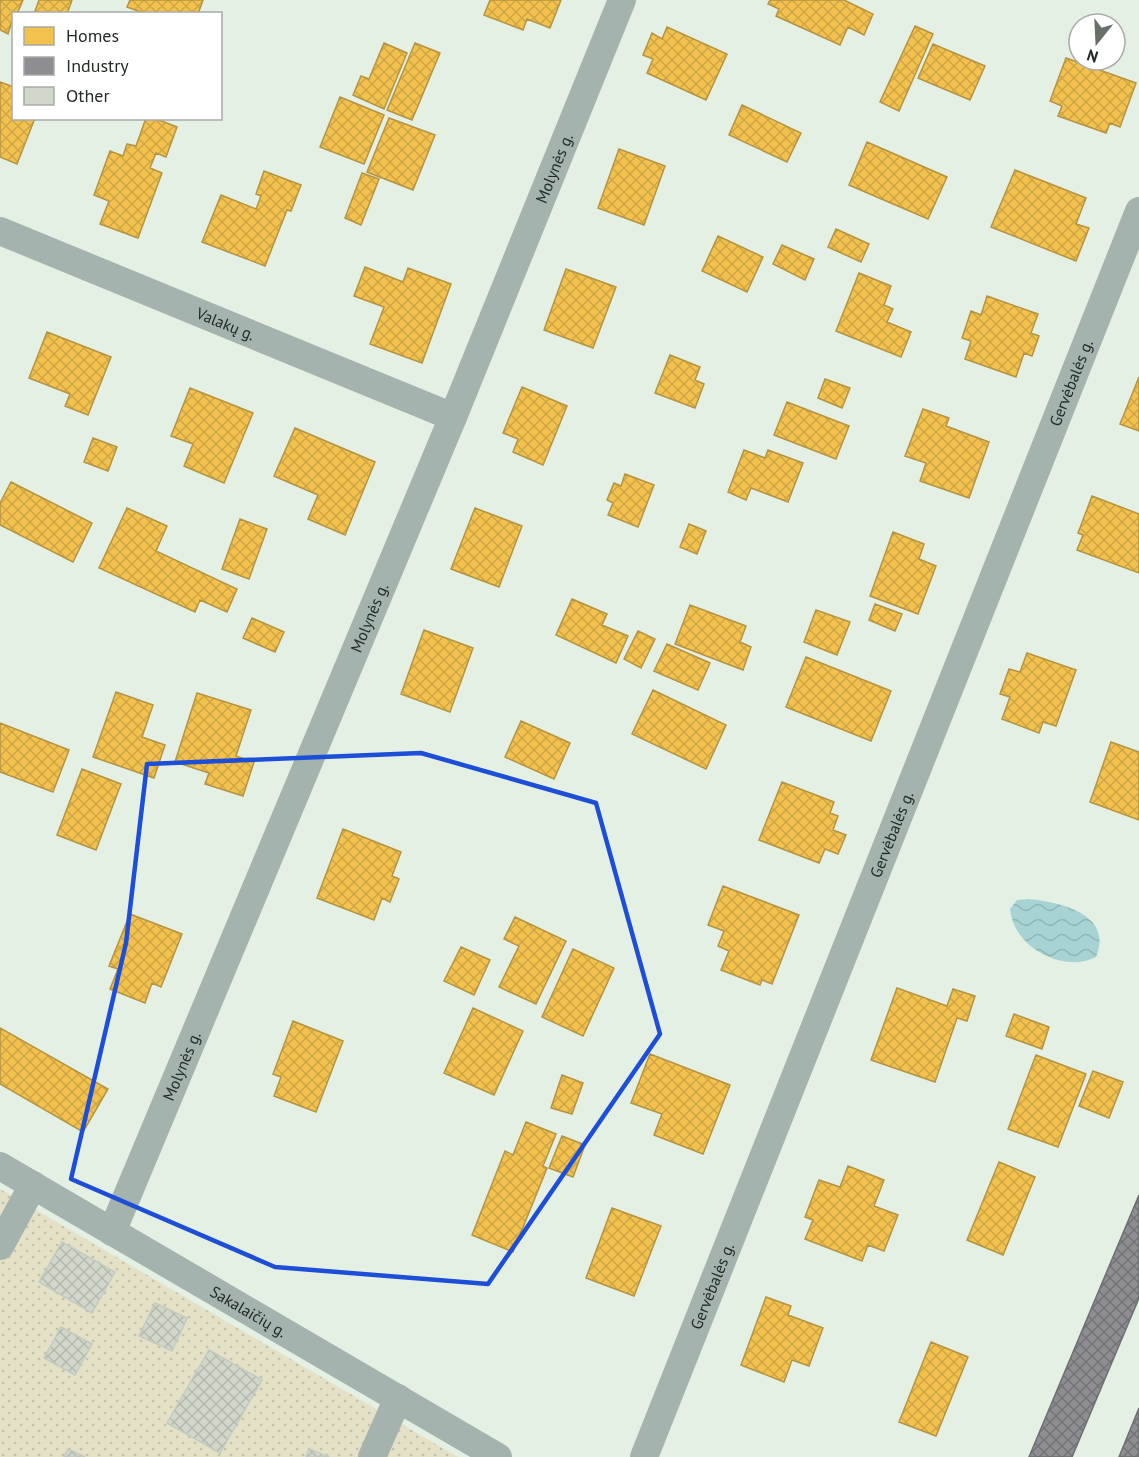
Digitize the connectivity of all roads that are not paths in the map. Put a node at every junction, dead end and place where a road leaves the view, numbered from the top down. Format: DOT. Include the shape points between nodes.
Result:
graph roads {
  1 [pos="622,0"];
  2 [pos="1139,211"];
  3 [pos="0,231"];
  4 [pos="453,417"];
  5 [pos="0,1166"];
  6 [pos="33,1185"];
  7 [pos="112,1232"];
  8 [pos="0,1246"];
  9 [pos="398,1398"];
  10 [pos="372,1457"];
  11 [pos="498,1457"];
  12 [pos="644,1457"];
  1 -- 4 [label="street, Molynės g."];
  2 -- 12 [label="street, Gervėbalės g."];
  3 -- 4 [label="street, Valakų g."];
  4 -- 7 [label="street, Molynės g."];
  5 -- 6 [label="street, Sakalaičių g."];
  6 -- 7 [label="street, Sakalaičių g."];
  6 -- 8 [label="street"];
  7 -- 9 [label="street, Sakalaičių g."];
  9 -- 10 [label="street"];
  9 -- 11 [label="street, Sakalaičių g."];
}
